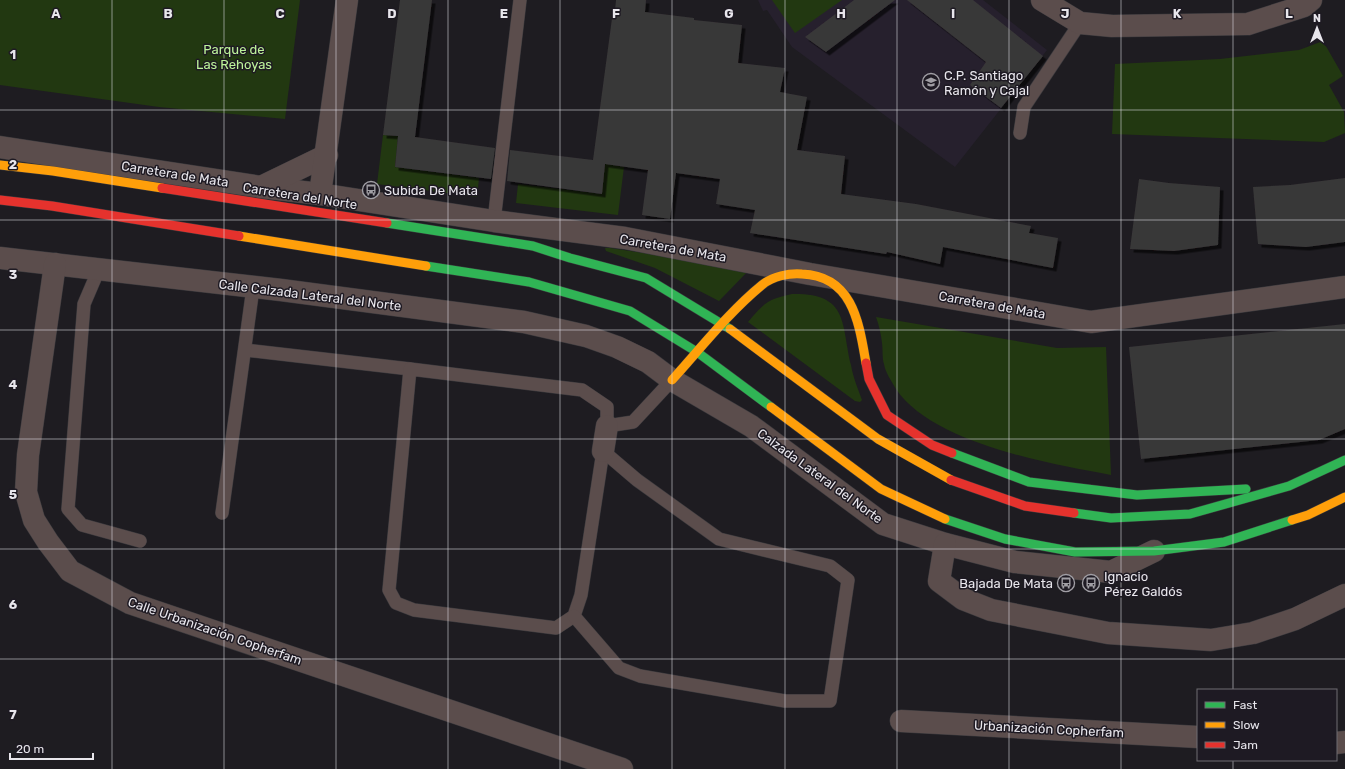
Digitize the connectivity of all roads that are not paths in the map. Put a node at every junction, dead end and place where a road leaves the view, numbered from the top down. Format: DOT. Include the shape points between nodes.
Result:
graph roads {
  1 [pos="347,0"];
  2 [pos="520,0"];
  3 [pos="1042,0"];
  4 [pos="1311,0"];
  5 [pos="1080,23"];
  6 [pos="1020,133"];
  7 [pos="0,147"];
  8 [pos="327,155"];
  9 [pos="0,165"];
  10 [pos="261,187"];
  11 [pos="320,194"];
  12 [pos="0,200"];
  13 [pos="494,221"];
  14 [pos="0,258"];
  15 [pos="54,264"];
  16 [pos="98,269"];
  17 [pos="810,274"];
  18 [pos="1345,287"];
  19 [pos="253,288"];
  20 [pos="723,323"];
  21 [pos="617,347"];
  22 [pos="245,350"];
  23 [pos="697,352"];
  24 [pos="410,369"];
  25 [pos="672,380"];
  26 [pos="607,426"];
  27 [pos="603,451"];
  28 [pos="1345,460"];
  29 [pos="1289,486"];
  30 [pos="1345,497"];
  31 [pos="222,513"];
  32 [pos="140,541"];
  33 [pos="945,544"];
  34 [pos="1154,551"];
  35 [pos="1345,595"];
  36 [pos="574,616"];
  37 [pos="901,721"];
  38 [pos="1197,738"];
  39 [pos="622,769"];
  1 -- 8 [label="street"];
  2 -- 13 [label="lane"];
  3 -- 5 [label="street"];
  4 -- 5 [label="street" via="1304,6 1248,24 1112,26"];
  5 -- 6 [label="lane" via="1024,106"];
  7 -- 10 [label="street, Carretera de Mata"];
  8 -- 10 [label="street"];
  8 -- 11 [label="street"];
  9 -- 20 [label="street, Carretera del Norte" via="53,171 533,246 646,278"];
  10 -- 11 [label="street, Carretera de Mata"];
  11 -- 13 [label="street, Carretera de Mata"];
  12 -- 23 [label="street" via="52,206 529,282 630,311"];
  13 -- 17 [label="street, Carretera de Mata" via="625,238"];
  14 -- 15 [label="street, Calle Calzada Lateral del Norte"];
  15 -- 16 [label="street, Calle Calzada Lateral del Norte"];
  15 -- 39 [label="street, Calle Urbanización Copherfam" via="28,455 26,492 34,520 70,571 130,603"];
  16 -- 19 [label="street, Calle Calzada Lateral del Norte"];
  16 -- 32 [label="lane" via="84,304 68,508 82,525"];
  17 -- 18 [label="street, Carretera de Mata" via="1091,322"];
  17 -- 20 [label="street" via="792,273 778,276 763,284"];
  17 -- 29 [label="street" via="836,285 849,299 860,328 869,379 887,415 932,445 1029,482 1137,495"];
  19 -- 21 [label="street, Calle Calzada Lateral del Norte" via="524,322 586,336"];
  19 -- 22 [label="lane"];
  20 -- 23 [label="street"];
  20 -- 29 [label="street, Carretera del Norte" via="878,439 953,481 1025,506 1111,518 1190,514"];
  21 -- 25 [label="street, Calzada Lateral del Norte" via="648,362"];
  22 -- 24 [label="lane"];
  22 -- 31 [label="lane"];
  23 -- 25 [label="street"];
  23 -- 34 [label="street" via="881,489 938,516 1005,539 1075,552"];
  24 -- 26 [label="lane" via="582,390 607,406"];
  24 -- 36 [label="lane" via="389,590 396,603 414,610 556,628"];
  25 -- 26 [label="lane" via="633,422"];
  25 -- 33 [label="street, Calzada Lateral del Norte" via="751,426 883,524"];
  26 -- 27 [label="street"];
  27 -- 36 [label="lane" via="581,595"];
  27 -- 36 [label="lane" via="719,539 830,566 848,580 830,701 785,701 640,676 619,668"];
  28 -- 29 [label="street"];
  30 -- 34 [label="street" via="1308,515 1224,542"];
  33 -- 34 [label="street, Calzada Lateral del Norte" via="1015,562 1111,572"];
  33 -- 35 [label="street" via="938,581 963,599 991,610 1108,634 1211,640 1253,634 1295,619"];
  37 -- 38 [label="street, Urbanización Copherfam"];
}
